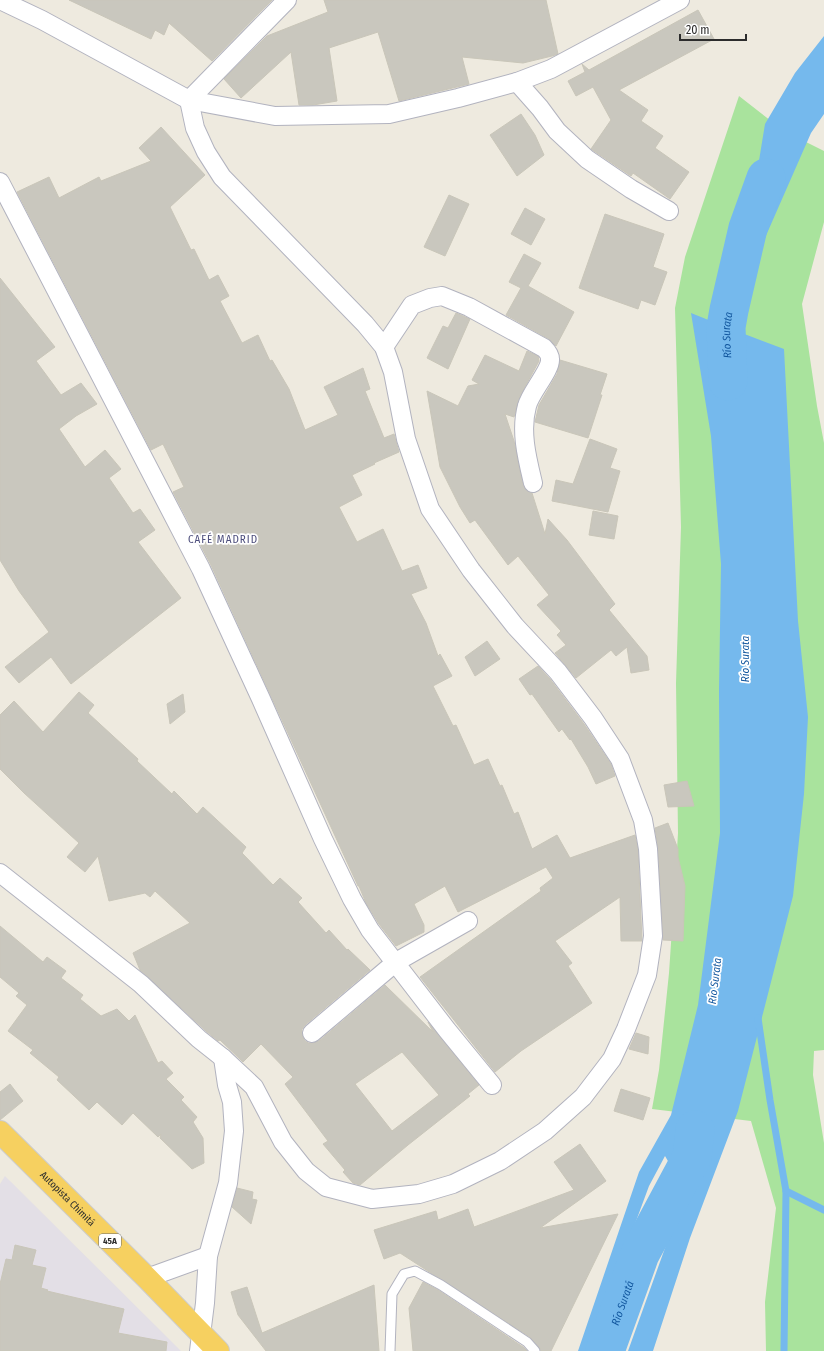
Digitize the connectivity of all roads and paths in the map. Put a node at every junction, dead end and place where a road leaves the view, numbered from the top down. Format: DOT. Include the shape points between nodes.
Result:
graph roads {
  1 [pos="0,0"];
  2 [pos="287,0"];
  3 [pos="680,0"];
  4 [pos="517,82"];
  5 [pos="189,100"];
  6 [pos="0,182"];
  7 [pos="669,212"];
  8 [pos="384,347"];
  9 [pos="533,483"];
  10 [pos="0,873"];
  11 [pos="468,921"];
  12 [pos="396,962"];
  13 [pos="312,1033"];
  14 [pos="223,1058"];
  15 [pos="492,1085"];
  16 [pos="0,1132"];
  17 [pos="208,1256"];
  18 [pos="147,1278"];
  19 [pos="200,1343"];
  20 [pos="218,1351"];
  21 [pos="390,1351"];
  22 [pos="535,1351"];
  1 -- 5 [label="street"];
  2 -- 5 [label="street"];
  3 -- 4 [label="street" via="551,69"];
  4 -- 5 [label="street" via="389,114 275,116"];
  4 -- 7 [label="street" via="557,131 587,159"];
  5 -- 8 [label="street" via="195,128 222,177 365,324"];
  6 -- 12 [label="street" via="201,570 350,895 370,930"];
  8 -- 9 [label="street" via="412,305 442,296 469,306 544,348 550,360 527,405 523,426"];
  8 -- 14 [label="street" via="393,372 406,438 430,509 471,570 515,626 558,672 593,718 620,759 626,773 643,820 648,849 653,936 647,975 612,1060 582,1097 545,1131 500,1161 453,1184 419,1194 372,1199 326,1187 306,1171 283,1142 254,1087"];
  10 -- 14 [label="street" via="141,984"];
  11 -- 12 [label="street"];
  12 -- 13 [label="street"];
  12 -- 15 [label="street"];
  14 -- 17 [label="street" via="232,1102 234,1131 228,1183"];
  16 -- 18 [label="highway, Autopista Chimitá / 45A"];
  17 -- 18 [label="street"];
  17 -- 19 [label="street"];
  18 -- 19 [label="highway, Autopista Chimitá / 45A"];
  19 -- 20 [label="highway, Autopista Chimitá / 45A"];
  21 -- 22 [label="lane" via="392,1294 404,1274 415,1271 441,1284 527,1342"];
}
